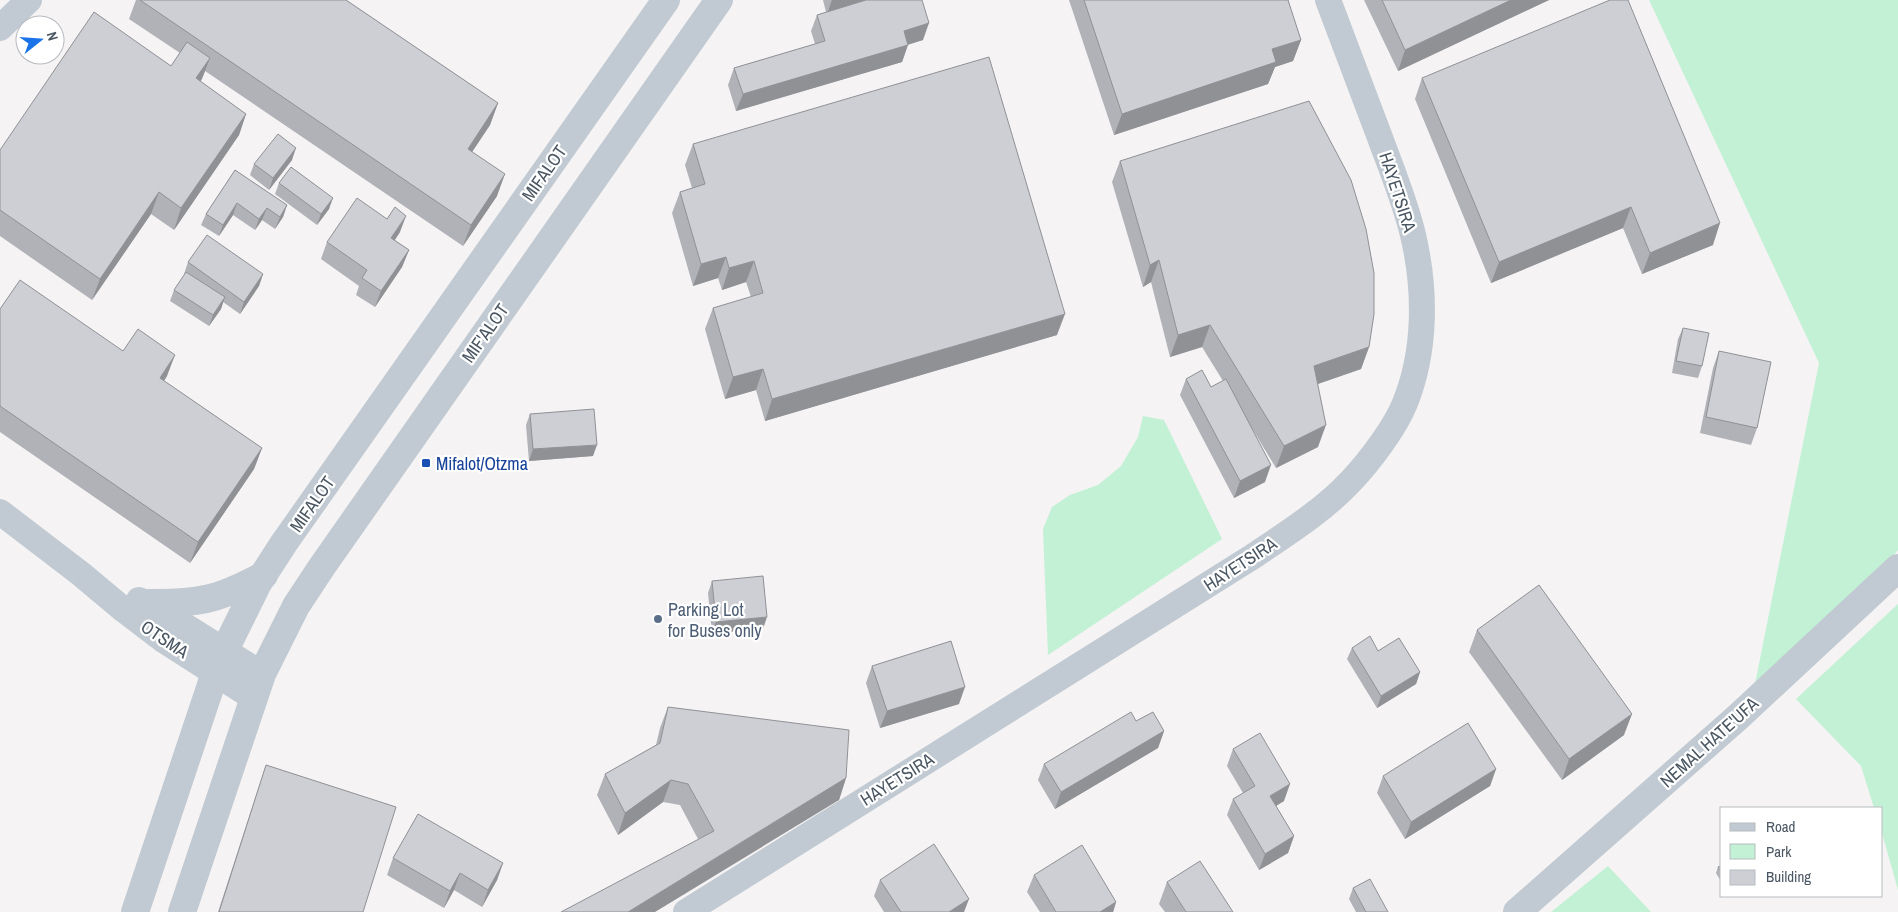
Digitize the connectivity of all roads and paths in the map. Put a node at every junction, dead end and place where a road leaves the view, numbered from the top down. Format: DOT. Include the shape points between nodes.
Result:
graph roads {
  1 [pos="29,0"];
  2 [pos="666,0"];
  3 [pos="719,0"];
  4 [pos="1328,0"];
  5 [pos="0,28"];
  6 [pos="0,512"];
  7 [pos="1898,568"];
  8 [pos="81,574"];
  9 [pos="264,575"];
  10 [pos="146,603"];
  11 [pos="220,661"];
  12 [pos="258,686"];
  13 [pos="135,912"];
  14 [pos="182,912"];
  15 [pos="686,912"];
  16 [pos="1517,912"];
  1 -- 5 [label="street"];
  2 -- 9 [label="street, MIFALOT"];
  3 -- 12 [label="street, MIF'ALOT" via="321,568 296,606"];
  4 -- 15 [label="street, HAYETSIRA" via="1398,186 1413,235 1421,280 1422,321 1417,363 1405,405 1379,448 1350,482 1312,515 1252,557"];
  6 -- 8 [label="street, OTSMA"];
  7 -- 16 [label="street, NEMAL HATE'UFA" via="1731,723"];
  8 -- 10 [label="street, OTSMA"];
  8 -- 11 [label="street, OTSMA" via="162,639"];
  9 -- 10 [label="street" via="224,595 201,601"];
  9 -- 11 [label="street, MIFALOT"];
  10 -- 11 [label="street, OTSMA"];
  11 -- 12 [label="street, OTSMA"];
  11 -- 13 [label="street, MIFALOT"];
  12 -- 14 [label="street"];
}
